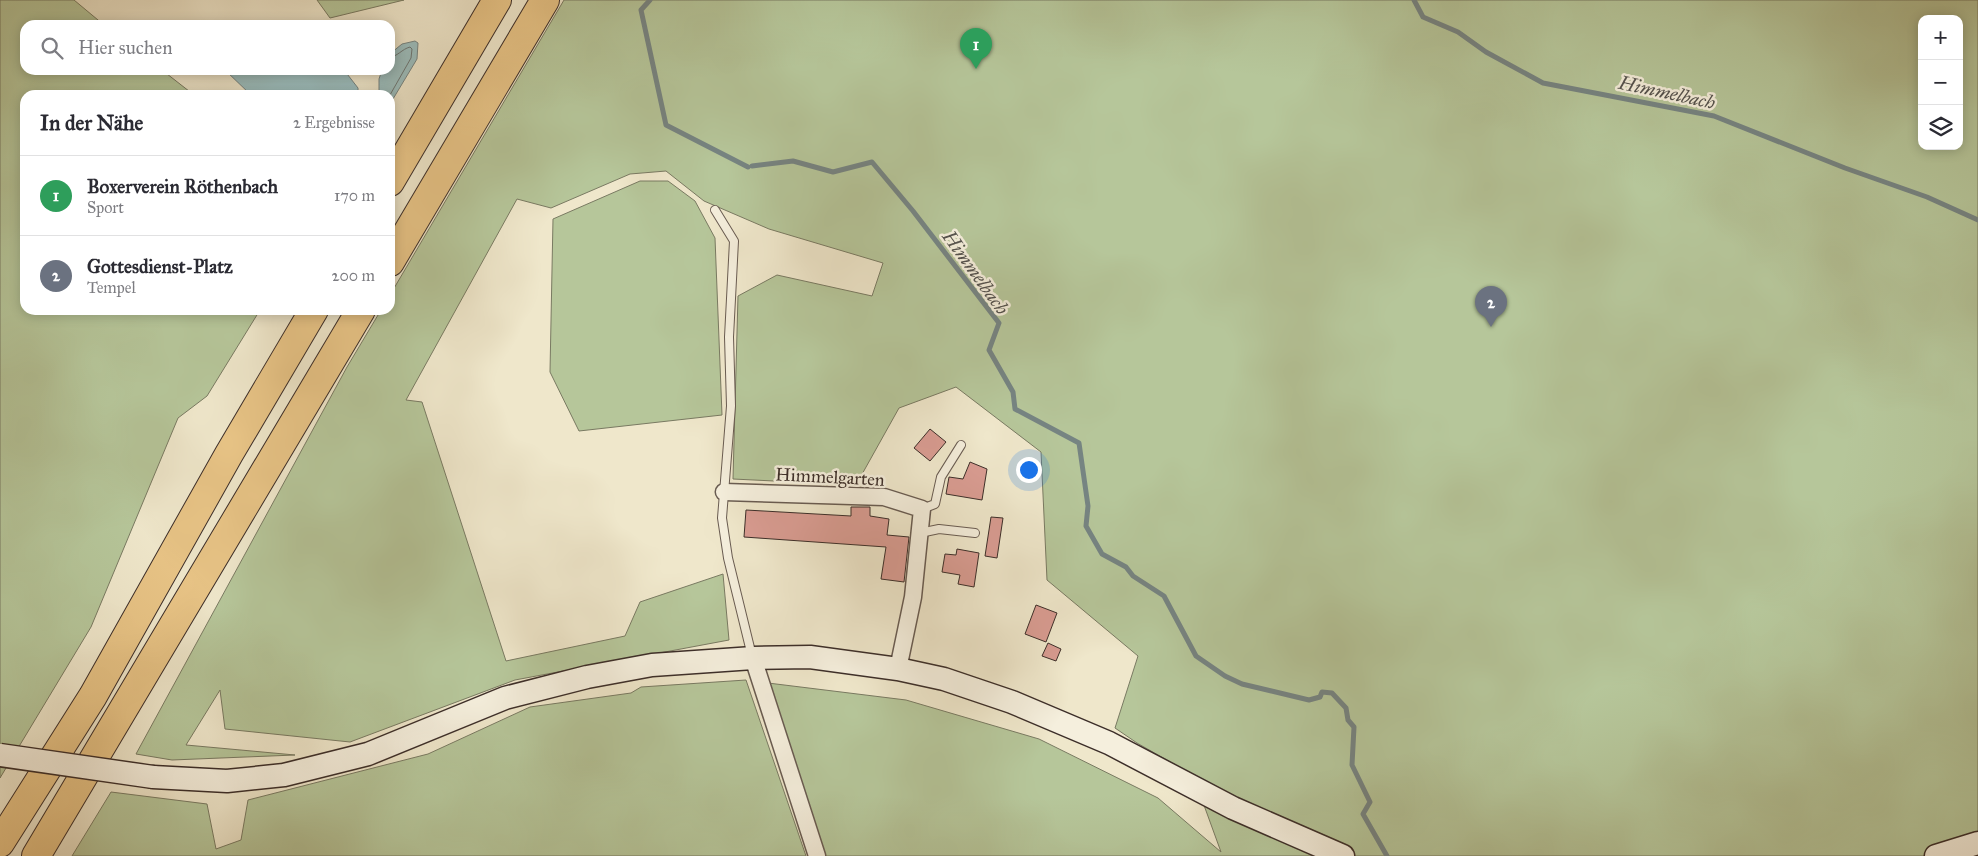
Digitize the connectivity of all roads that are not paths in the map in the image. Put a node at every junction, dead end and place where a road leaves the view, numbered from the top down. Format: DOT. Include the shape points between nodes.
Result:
graph roads {
  1 [pos="497,0"];
  2 [pos="545,0"];
  3 [pos="395,173"];
  4 [pos="715,210"];
  5 [pos="395,254"];
  6 [pos="311,315"];
  7 [pos="358,315"];
  8 [pos="961,445"];
  9 [pos="724,492"];
  10 [pos="922,509"];
  11 [pos="920,533"];
  12 [pos="975,533"];
  13 [pos="753,658"];
  14 [pos="898,669"];
  15 [pos="0,755"];
  16 [pos="0,843"];
  17 [pos="1978,843"];
  18 [pos="36,856"];
  19 [pos="817,856"];
  20 [pos="1343,856"];
  21 [pos="1936,856"];
  1 -- 3 [label="highway"];
  2 -- 5 [label="highway"];
  4 -- 9 [label="lane" via="734,241 729,337 731,406"];
  6 -- 16 [label="highway" via="93,696"];
  7 -- 18 [label="highway"];
  8 -- 10 [label="lane" via="940,477 935,504"];
  9 -- 10 [label="street, Himmelgarten" via="884,497"];
  9 -- 13 [label="lane" via="722,518 728,558"];
  10 -- 11 [label="street"];
  11 -- 12 [label="lane" via="939,529"];
  11 -- 14 [label="street" via="913,597"];
  13 -- 14 [label="street" via="810,657"];
  13 -- 15 [label="street, bridge" via="652,665 587,677 505,698 368,754 284,775 227,781 153,776"];
  13 -- 19 [label="street"];
  14 -- 20 [label="street" via="980,690 1057,720 1109,743 1233,808"];
  17 -- 21 [label="street"];
}
